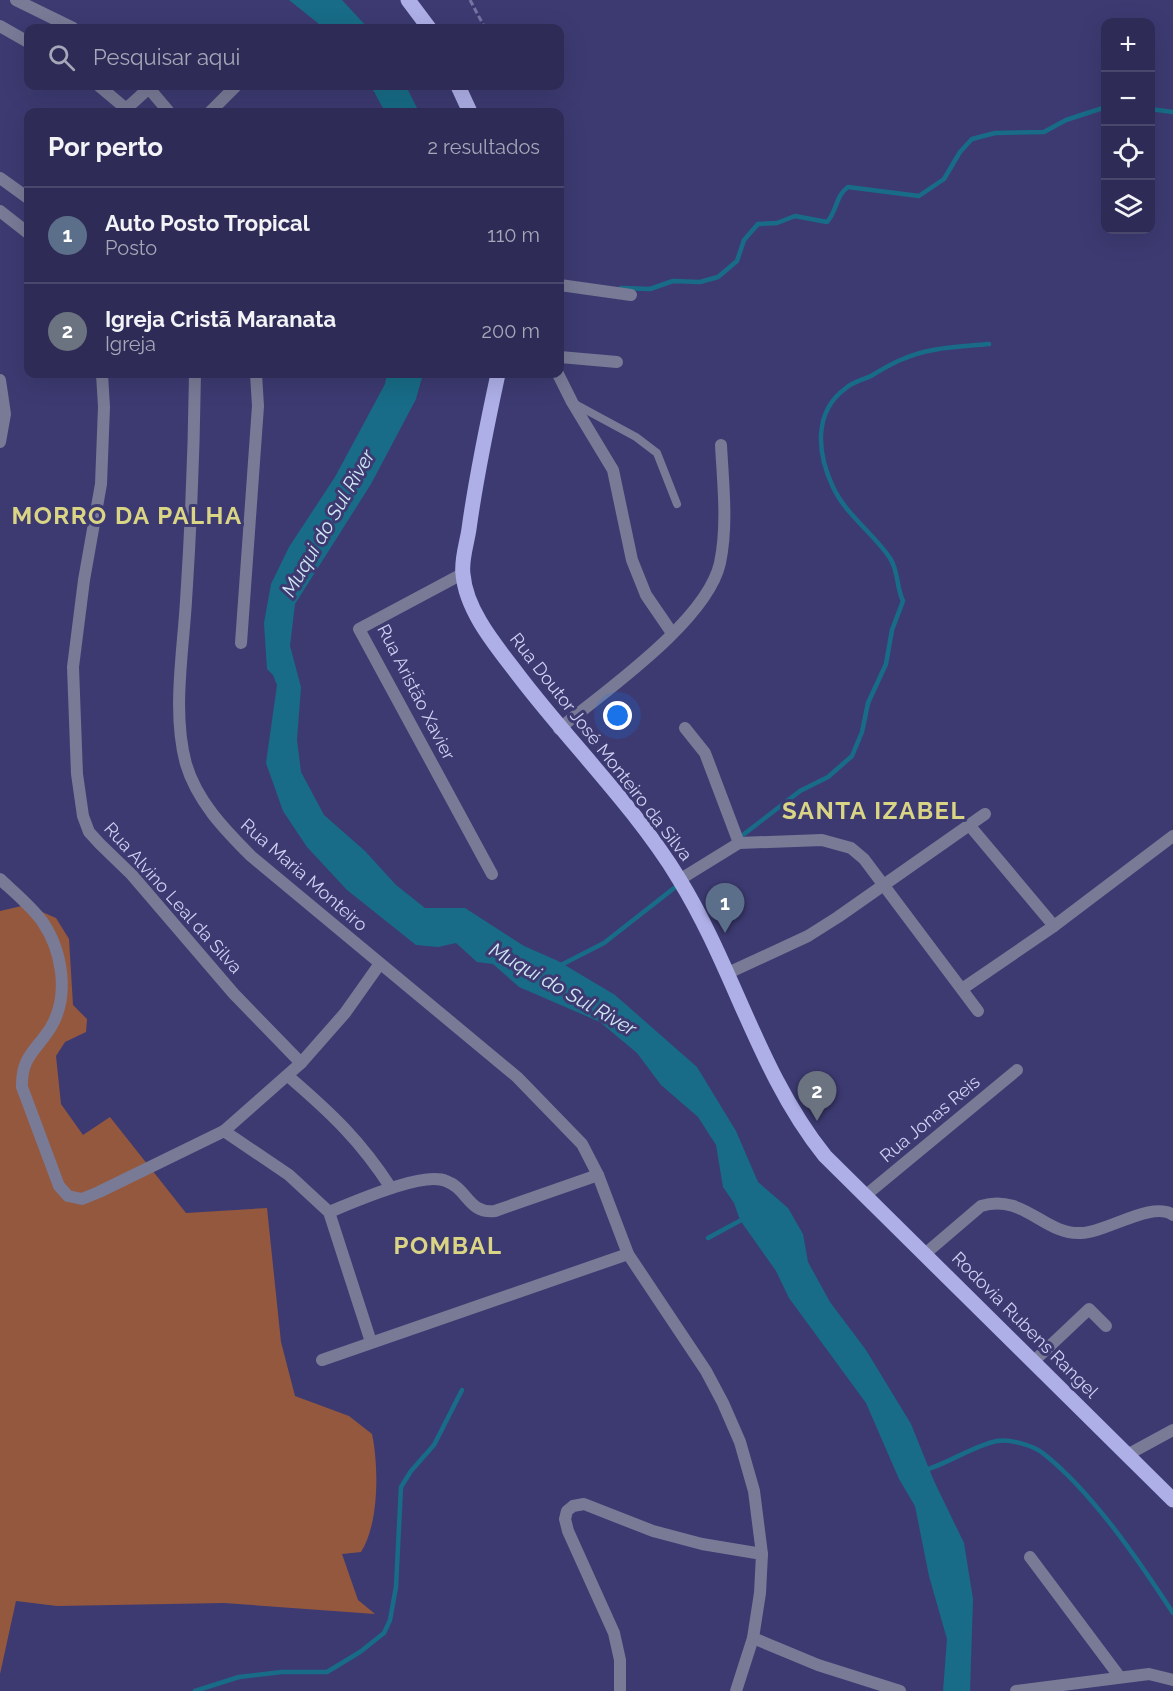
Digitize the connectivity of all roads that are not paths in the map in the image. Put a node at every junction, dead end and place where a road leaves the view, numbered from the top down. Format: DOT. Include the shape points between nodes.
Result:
graph roads {
  1 [pos="16,0"];
  2 [pos="408,0"];
  3 [pos="65,24"];
  4 [pos="426,24"];
  5 [pos="0,26"];
  6 [pos="24,40"];
  7 [pos="104,90"];
  8 [pos="145,90"];
  9 [pos="151,90"];
  10 [pos="232,90"];
  11 [pos="460,90"];
  12 [pos="126,108"];
  13 [pos="130,108"];
  14 [pos="166,108"];
  15 [pos="214,108"];
  16 [pos="468,108"];
  17 [pos="0,178"];
  18 [pos="24,195"];
  19 [pos="0,211"];
  20 [pos="24,229"];
  21 [pos="564,286"];
  22 [pos="631,295"];
  23 [pos="564,357"];
  24 [pos="617,362"];
  25 [pos="102,378"];
  26 [pos="195,378"];
  27 [pos="256,378"];
  28 [pos="497,378"];
  29 [pos="560,378"];
  30 [pos="0,380"];
  31 [pos="572,402"];
  32 [pos="0,442"];
  33 [pos="721,444"];
  34 [pos="677,504"];
  35 [pos="462,574"];
  36 [pos="672,633"];
  37 [pos="242,643"];
  38 [pos="685,728"];
  39 [pos="559,729"];
  40 [pos="985,814"];
  41 [pos="970,826"];
  42 [pos="1173,836"];
  43 [pos="739,843"];
  44 [pos="492,874"];
  45 [pos="0,879"];
  46 [pos="680,880"];
  47 [pos="884,886"];
  48 [pos="1054,926"];
  49 [pos="380,965"];
  50 [pos="728,973"];
  51 [pos="962,989"];
  52 [pos="978,1011"];
  53 [pos="301,1063"];
  54 [pos="1017,1070"];
  55 [pos="288,1076"];
  56 [pos="224,1131"];
  57 [pos="598,1175"];
  58 [pos="850,1178"];
  59 [pos="391,1188"];
  60 [pos="866,1195"];
  61 [pos="329,1212"];
  62 [pos="1173,1215"];
  63 [pos="926,1253"];
  64 [pos="628,1254"];
  65 [pos="1106,1326"];
  66 [pos="371,1342"];
  67 [pos="322,1360"];
  68 [pos="1034,1361"];
  69 [pos="1173,1430"];
  70 [pos="1127,1455"];
  71 [pos="1173,1500"];
  72 [pos="762,1554"];
  73 [pos="1030,1557"];
  74 [pos="753,1638"];
  75 [pos="1119,1676"];
  76 [pos="1173,1680"];
  77 [pos="883,1689"];
  78 [pos="620,1691"];
  79 [pos="736,1691"];
  80 [pos="900,1691"];
  81 [pos="1016,1691"];
  1 -- 3 [label="street"];
  2 -- 4 [label="main road"];
  5 -- 6 [label="street"];
  7 -- 12 [label="street"];
  8 -- 13 [label="street"];
  9 -- 14 [label="street"];
  10 -- 15 [label="street"];
  11 -- 16 [label="main road"];
  17 -- 18 [label="street"];
  19 -- 20 [label="street"];
  21 -- 22 [label="street"];
  23 -- 24 [label="street"];
  25 -- 53 [label="street, Rua Alvino Leal da Silva" via="101,484 73,667 77,774 83,816 89,832"];
  26 -- 49 [label="street, Rua Maria Monteiro" via="181,688 186,763 194,785 225,830"];
  27 -- 37 [label="street" via="258,406"];
  28 -- 35 [label="main road, Rua Doutor José Monteiro da Silva" via="475,481"];
  29 -- 31 [label="street"];
  30 -- 32 [label="street" via="5,414"];
  31 -- 34 [label="lane" via="657,453"];
  31 -- 36 [label="street" via="613,470 632,561 646,595"];
  33 -- 36 [label="street" via="724,512 720,564 706,597"];
  35 -- 39 [label="main road, Rua Doutor José Monteiro da Silva" via="482,624"];
  35 -- 44 [label="street, Rua Aristão Xavier" via="359,628"];
  36 -- 39 [label="street"];
  38 -- 43 [label="street" via="705,753"];
  39 -- 46 [label="main road, Rua Doutor José Monteiro da Silva" via="600,775"];
  40 -- 41 [label="street"];
  41 -- 47 [label="street"];
  41 -- 48 [label="street"];
  42 -- 48 [label="street"];
  43 -- 46 [label="street"];
  43 -- 47 [label="street" via="840,843 864,859"];
  45 -- 56 [label="street" via="42,920 54,942 61,968 61,1003 52,1026 24,1063 22,1080 59,1186 68,1196 82,1199"];
  46 -- 50 [label="main road, Rua Doutor José Monteiro da Silva"];
  47 -- 50 [label="street" via="808,936"];
  47 -- 51 [label="street"];
  48 -- 51 [label="street"];
  49 -- 53 [label="street"];
  49 -- 57 [label="street, Rua Maria Monteiro" via="517,1077 562,1120 582,1144"];
  50 -- 58 [label="main road, Rua Doutor José Monteiro da Silva" via="786,1099 808,1134"];
  51 -- 52 [label="street"];
  53 -- 55 [label="street"];
  54 -- 60 [label="street, Rua Jonas Reis"];
  55 -- 56 [label="street"];
  55 -- 59 [label="street" via="342,1122 369,1153"];
  56 -- 61 [label="street" via="289,1175"];
  57 -- 59 [label="street" via="485,1212 477,1209 457,1187 439,1178"];
  57 -- 64 [label="street, Rua Maria Monteiro"];
  58 -- 60 [label="main road, Rodovia Rubens Rangel"];
  59 -- 61 [label="street"];
  60 -- 63 [label="main road, Rodovia Rubens Rangel"];
  61 -- 66 [label="street"];
  62 -- 63 [label="street" via="1150,1212 1080,1233 1059,1228 1010,1204 990,1203 981,1206"];
  63 -- 68 [label="main road, Rodovia Rubens Rangel"];
  64 -- 66 [label="street"];
  64 -- 72 [label="street, Rua Maria Monteiro" via="706,1371 740,1442 754,1491"];
  65 -- 68 [label="street" via="1089,1310"];
  66 -- 67 [label="street"];
  68 -- 70 [label="main road, Rodovia Rubens Rangel"];
  69 -- 70 [label="street"];
  70 -- 71 [label="main road, Rodovia Rubens Rangel"];
  72 -- 74 [label="street, Rua Maria Monteiro"];
  72 -- 78 [label="street" via="653,1531 584,1504 567,1511 568,1531 614,1633 620,1660"];
  73 -- 75 [label="street"];
  74 -- 77 [label="street"];
  74 -- 79 [label="street, Rua Maria Monteiro"];
  75 -- 76 [label="street" via="1149,1674"];
  75 -- 81 [label="street"];
  77 -- 80 [label="street"];
}
